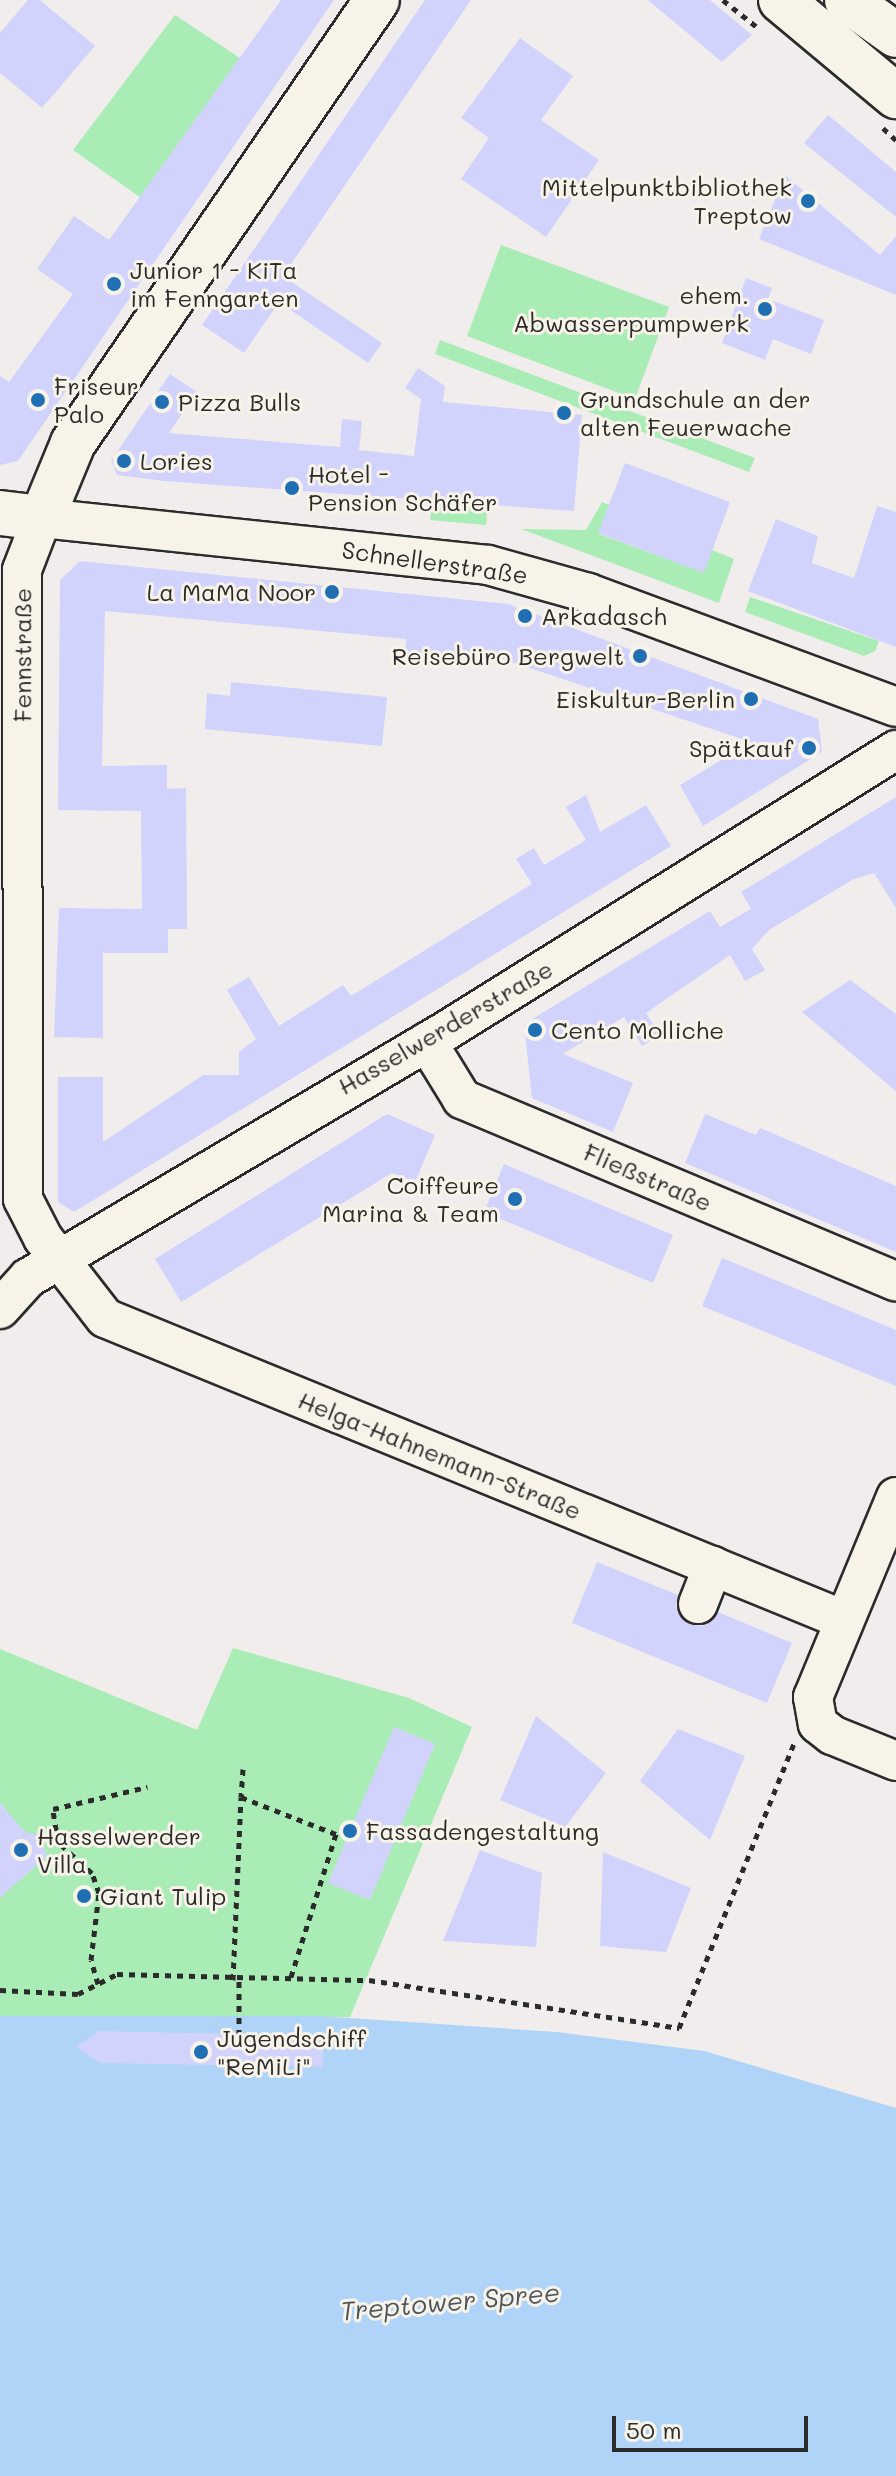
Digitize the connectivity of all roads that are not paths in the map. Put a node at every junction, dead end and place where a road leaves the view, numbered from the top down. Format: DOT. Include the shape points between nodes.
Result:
graph roads {
  1 [pos="377,0"];
  2 [pos="781,0"];
  3 [pos="896,96"];
  4 [pos="0,513"];
  5 [pos="42,518"];
  6 [pos="896,707"];
  7 [pos="896,750"];
  8 [pos="427,1042"];
  9 [pos="61,1258"];
  10 [pos="896,1281"];
  11 [pos="0,1309"];
  12 [pos="896,1497"];
  13 [pos="713,1566"];
  14 [pos="698,1604"];
  15 [pos="844,1620"];
  16 [pos="896,1761"];
  1 -- 5 [label="main road, Fennstraße" via="73,443"];
  2 -- 3 [label="main road"];
  4 -- 5 [label="main road, Schnellerstraße"];
  5 -- 6 [label="street, Schnellerstraße" via="518,571"];
  5 -- 9 [label="street, Fennstraße" via="22,570 23,1199"];
  7 -- 8 [label="street, Hasselwerderstraße"];
  8 -- 9 [label="street, Hasselwerderstraße"];
  8 -- 10 [label="street, Fließstraße" via="462,1099"];
  9 -- 11 [label="street, Hasselwerderstraße" via="9,1293"];
  9 -- 13 [label="street, Helga-Hahnemann-Straße" via="105,1318"];
  12 -- 15 [label="street"];
  13 -- 14 [label="street"];
  13 -- 15 [label="street, Helga-Hahnemann-Straße"];
  15 -- 16 [label="street" via="813,1711 832,1735"];
}
